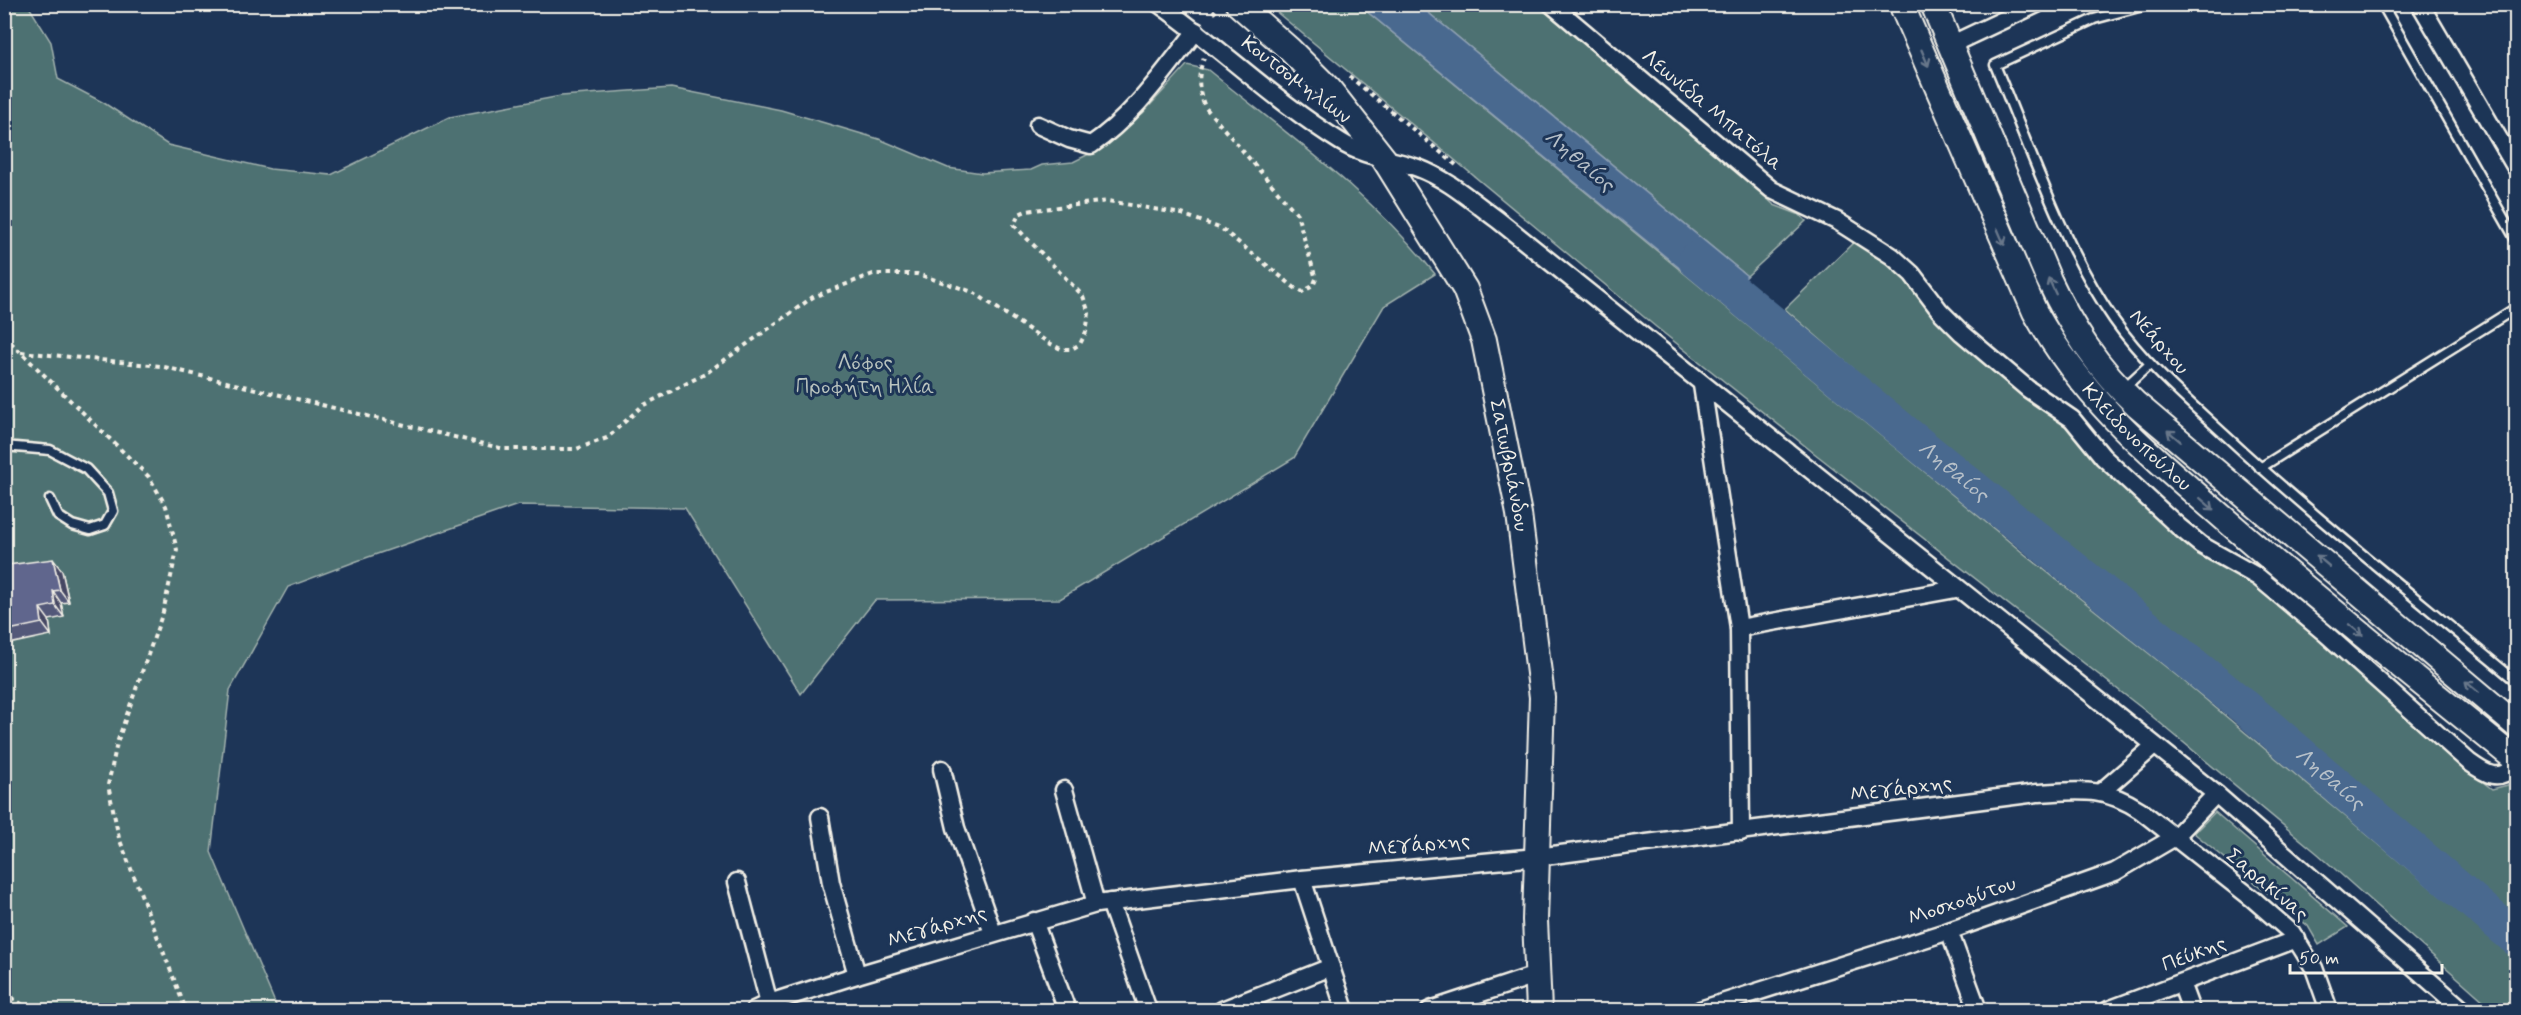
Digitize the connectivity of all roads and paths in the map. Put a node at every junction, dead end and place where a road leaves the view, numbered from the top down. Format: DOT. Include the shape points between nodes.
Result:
graph roads {
  1 [pos="1159,4"];
  2 [pos="1238,4"];
  3 [pos="1551,4"];
  4 [pos="1900,4"];
  5 [pos="1933,4"];
  6 [pos="2037,4"];
  7 [pos="2150,4"];
  8 [pos="2382,4"];
  9 [pos="2420,4"];
  10 [pos="1196,31"];
  11 [pos="1212,45"];
  12 [pos="1950,45"];
  13 [pos="1038,125"];
  14 [pos="1384,159"];
  15 [pos="2517,168"];
  16 [pos="2517,240"];
  17 [pos="2517,308"];
  18 [pos="4,336"];
  19 [pos="21,352"];
  20 [pos="2150,364"];
  21 [pos="1702,385"];
  22 [pos="2121,390"];
  23 [pos="4,446"];
  24 [pos="2260,468"];
  25 [pos="51,499"];
  26 [pos="2262,566"];
  27 [pos="1956,589"];
  28 [pos="1739,628"];
  29 [pos="2517,681"];
  30 [pos="2517,725"];
  31 [pos="2154,746"];
  32 [pos="2517,760"];
  33 [pos="2517,766"];
  34 [pos="942,769"];
  35 [pos="1064,790"];
  36 [pos="2101,792"];
  37 [pos="2216,794"];
  38 [pos="820,817"];
  39 [pos="1741,832"];
  40 [pos="2175,837"];
  41 [pos="1537,857"];
  42 [pos="1302,879"];
  43 [pos="737,882"];
  44 [pos="1103,903"];
  45 [pos="1034,921"];
  46 [pos="1949,931"];
  47 [pos="993,933"];
  48 [pos="2297,939"];
  49 [pos="1331,967"];
  50 [pos="857,975"];
  51 [pos="1536,975"];
  52 [pos="2181,983"];
  53 [pos="4,992"];
  54 [pos="762,1007"];
  55 [pos="30,1011"];
  56 [pos="186,1011"];
  57 [pos="1067,1011"];
  58 [pos="1148,1011"];
  59 [pos="1222,1011"];
  60 [pos="1345,1011"];
  61 [pos="1430,1011"];
  62 [pos="1539,1011"];
  63 [pos="1700,1011"];
  64 [pos="1978,1011"];
  65 [pos="2108,1011"];
  66 [pos="2191,1011"];
  67 [pos="2329,1011"];
  68 [pos="2463,1011"];
  1 -- 10 [label="street, Κουτσομηλίων"];
  2 -- 14 [label="street, Σατωβριάνδου" via="1329,88"];
  3 -- 26 [label="street, Λεωνίδα Μπατόλα" via="1772,190 1837,220 1892,256 1962,333 2028,389 2072,419 2103,458 2201,545"];
  4 -- 26 [label="street, Κλειδονοπούλου, one-way" via="2023,288 2056,347 2095,400"];
  5 -- 12 [label="street, Κλειδονοπούλου"];
  6 -- 12 [label="street"];
  7 -- 20 [label="lane, Νεάρχου" via="2094,19 1995,65 2073,246 2114,320"];
  8 -- 16 [label="lane"];
  9 -- 15 [label="street"];
  10 -- 11 [label="street, Κουτσομηλίων"];
  10 -- 13 [label="street" via="1134,108 1091,145"];
  11 -- 14 [label="street, Κουτσομηλίων" via="1321,129 1353,149"];
  11 -- 19 [label="path" via="1203,59 1199,93 1205,107 1297,214 1316,279 1308,290 1295,288 1222,229 1182,214 1108,201 1026,211 1019,214 1014,225 1083,296 1089,313 1086,332 1072,349 1049,343 973,292 917,274 873,274 813,297 705,374 642,406 608,438 576,449 504,449 160,366"];
  22 -- 12 [label="street, Κλειδονοπούλου, one-way" via="2070,323 1989,143"];
  14 -- 21 [label="street, Κουτσομηλίων" via="1432,175 1467,197"];
  14 -- 41 [label="street, Σατωβριάνδου" via="1465,289 1491,371 1519,514 1536,633 1542,697"];
  17 -- 24 [label="lane"];
  18 -- 19 [label="path"];
  19 -- 56 [label="path" via="149,477 166,506 177,550 163,612 117,743 108,785 119,838"];
  20 -- 22 [label="lane"];
  20 -- 24 [label="lane, Νεάρχου"];
  21 -- 27 [label="street, Κουτσομηλίων"];
  21 -- 28 [label="street"];
  30 -- 22 [label="street, Κλειδονοπούλου, one-way"];
  23 -- 25 [label="lane" via="50,450 86,469 108,493 113,511 105,525 90,531 58,516"];
  24 -- 29 [label="lane, Νεάρχου"];
  26 -- 32 [label="street, Κλειδονοπούλου, one-way"];
  26 -- 33 [label="street, Λεωνίδα Μπατόλα" via="2325,633 2469,762 2497,776"];
  27 -- 28 [label="street"];
  27 -- 31 [label="street, Κουτσομηλίων"];
  28 -- 39 [label="street"];
  31 -- 36 [label="street"];
  31 -- 37 [label="street, Κουτσομηλίων"];
  34 -- 47 [label="street" via="956,828"];
  35 -- 44 [label="street"];
  36 -- 39 [label="street, Μεγάρχης" via="2037,793"];
  36 -- 40 [label="street, Μεγάρχης" via="2127,802"];
  37 -- 40 [label="street, Μοσχοφύτου"];
  37 -- 68 [label="street, Κουτσομηλίων"];
  38 -- 50 [label="street" via="831,884"];
  39 -- 41 [label="street, Μεγάρχης"];
  40 -- 46 [label="street, Μοσχοφύτου" via="2115,872"];
  40 -- 48 [label="street, Σαρακίνας"];
  41 -- 42 [label="street, Μεγάρχης"];
  41 -- 51 [label="street, Σατωβριάνδου"];
  42 -- 44 [label="street, Μεγάρχης"];
  42 -- 49 [label="street"];
  43 -- 54 [label="street"];
  44 -- 45 [label="street, Μεγάρχης"];
  44 -- 58 [label="street"];
  45 -- 47 [label="street, Μεγάρχης"];
  45 -- 57 [label="street"];
  46 -- 63 [label="street, Μοσχοφύτου"];
  46 -- 64 [label="street"];
  47 -- 50 [label="street, Μεγάρχης"];
  48 -- 52 [label="street, Πεύκης"];
  48 -- 67 [label="street, Σαρακίνας" via="2314,968"];
  49 -- 59 [label="street"];
  49 -- 60 [label="street"];
  50 -- 54 [label="street, Μεγάρχης"];
  51 -- 61 [label="street"];
  51 -- 62 [label="street, Σατωβριάνδου"];
  52 -- 65 [label="street, Πεύκης"];
  52 -- 66 [label="street"];
  53 -- 55 [label="path"];
}
